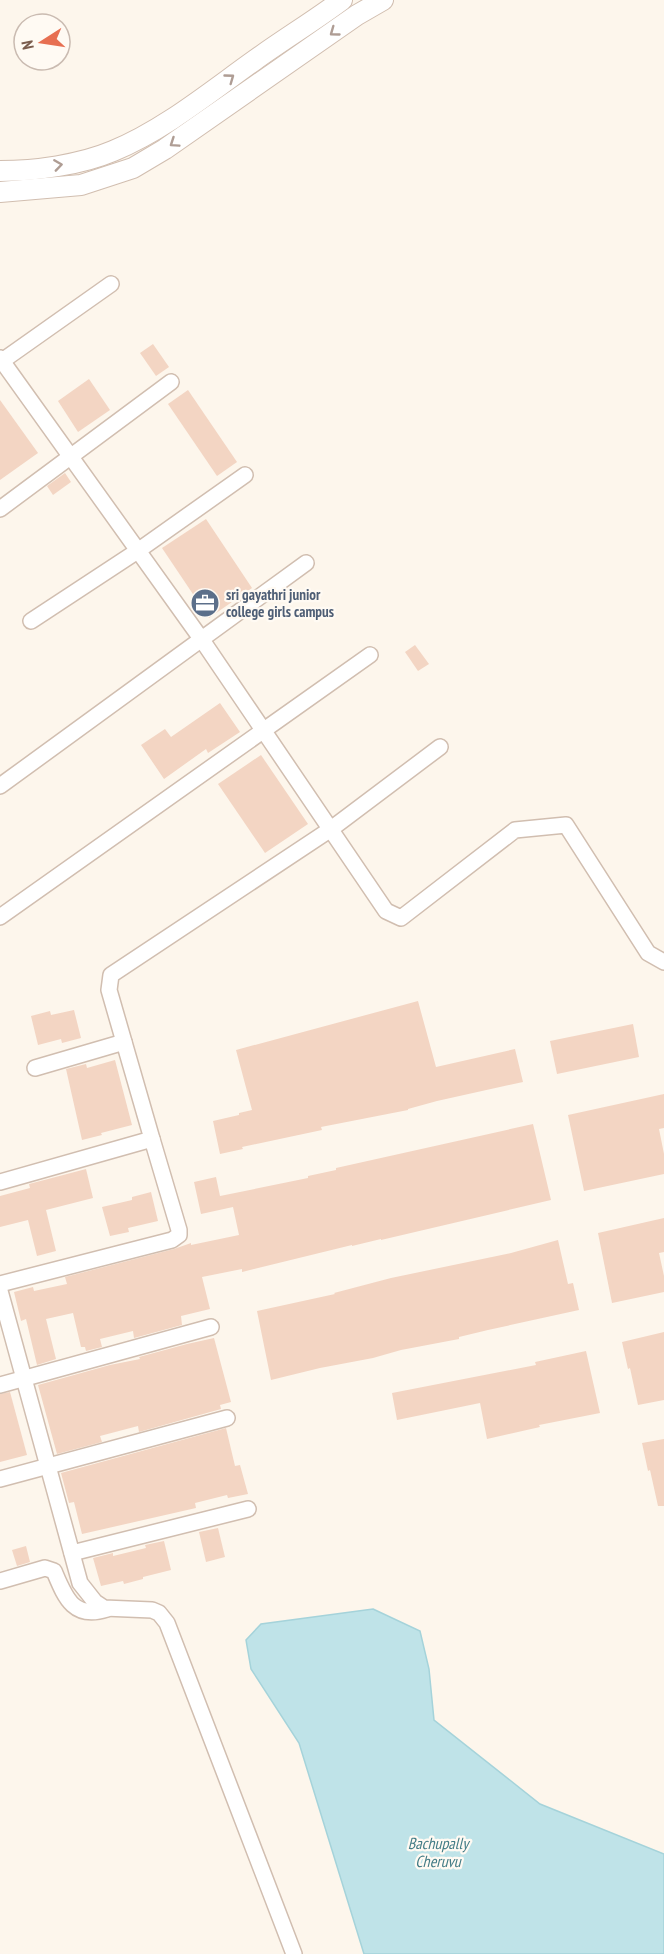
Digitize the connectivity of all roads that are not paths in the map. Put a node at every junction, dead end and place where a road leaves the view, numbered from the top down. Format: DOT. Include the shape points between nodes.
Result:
graph roads {
  1 [pos="342,0"];
  2 [pos="383,0"];
  3 [pos="0,171"];
  4 [pos="0,192"];
  5 [pos="111,284"];
  6 [pos="1,360"];
  7 [pos="171,382"];
  8 [pos="70,457"];
  9 [pos="245,475"];
  10 [pos="0,509"];
  11 [pos="139,550"];
  12 [pos="306,563"];
  13 [pos="31,621"];
  14 [pos="202,640"];
  15 [pos="370,655"];
  16 [pos="265,732"];
  17 [pos="440,747"];
  18 [pos="0,786"];
  19 [pos="331,829"];
  20 [pos="0,917"];
  21 [pos="664,962"];
  22 [pos="124,1042"];
  23 [pos="35,1068"];
  24 [pos="152,1139"];
  25 [pos="0,1182"];
  26 [pos="0,1284"];
  27 [pos="0,1291"];
  28 [pos="211,1327"];
  29 [pos="24,1378"];
  30 [pos="0,1385"];
  31 [pos="227,1418"];
  32 [pos="49,1466"];
  33 [pos="0,1479"];
  34 [pos="248,1509"];
  35 [pos="72,1553"];
  36 [pos="0,1581"];
  37 [pos="107,1609"];
  38 [pos="294,1954"];
  3 -- 1 [label="street, one-way" via="92,159 143,137"];
  2 -- 4 [label="street, one-way" via="133,168 81,185"];
  5 -- 6 [label="street"];
  6 -- 8 [label="street"];
  7 -- 8 [label="street"];
  8 -- 10 [label="street"];
  8 -- 11 [label="street"];
  9 -- 11 [label="street"];
  11 -- 13 [label="street"];
  11 -- 14 [label="street"];
  12 -- 14 [label="street"];
  14 -- 16 [label="street"];
  14 -- 18 [label="street"];
  15 -- 16 [label="street"];
  16 -- 19 [label="street"];
  16 -- 20 [label="street"];
  17 -- 19 [label="street"];
  19 -- 21 [label="street" via="386,910 401,918 515,830 566,825 648,953"];
  19 -- 22 [label="street" via="111,975 109,990"];
  22 -- 23 [label="street"];
  22 -- 24 [label="street"];
  24 -- 25 [label="street"];
  24 -- 26 [label="street" via="179,1235"];
  27 -- 29 [label="street"];
  28 -- 29 [label="street"];
  29 -- 30 [label="street"];
  29 -- 32 [label="street"];
  31 -- 32 [label="street"];
  32 -- 33 [label="street"];
  32 -- 35 [label="street"];
  34 -- 35 [label="street"];
  35 -- 37 [label="street" via="80,1583 95,1602"];
  36 -- 37 [label="street" via="45,1568 54,1571 66,1600 80,1610 95,1613"];
  37 -- 38 [label="street" via="152,1610 167,1623"];
}
